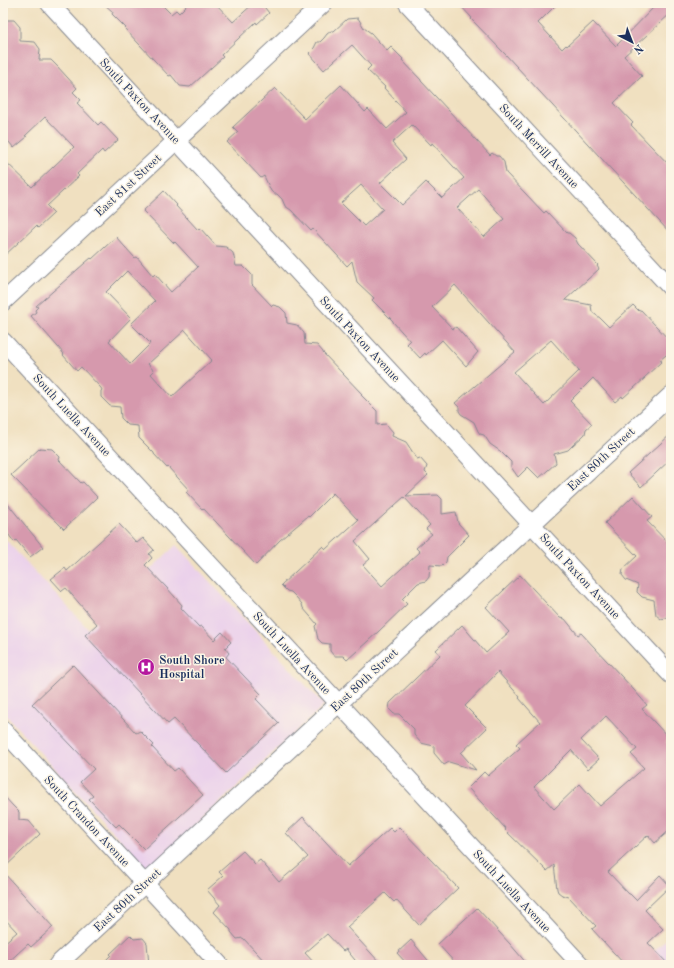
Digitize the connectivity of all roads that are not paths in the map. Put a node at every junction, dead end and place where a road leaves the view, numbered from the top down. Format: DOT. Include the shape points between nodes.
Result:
graph roads {
  1 [pos="49,3"];
  2 [pos="324,3"];
  3 [pos="407,3"];
  4 [pos="176,141"];
  5 [pos="671,288"];
  6 [pos="3,302"];
  7 [pos="3,340"];
  8 [pos="671,395"];
  9 [pos="532,524"];
  10 [pos="671,674"];
  11 [pos="339,703"];
  12 [pos="3,730"];
  13 [pos="145,883"];
  14 [pos="57,965"];
  15 [pos="220,965"];
  16 [pos="581,965"];
  1 -- 4 [label="street, South Paxton Avenue"];
  2 -- 4 [label="street, East 81st Street"];
  3 -- 5 [label="street, South Merrill Avenue"];
  4 -- 6 [label="street, East 81st Street"];
  4 -- 9 [label="street, South Paxton Avenue"];
  7 -- 11 [label="street, South Luella Avenue"];
  8 -- 9 [label="street, East 80th Street"];
  9 -- 10 [label="street, South Paxton Avenue"];
  9 -- 11 [label="street, East 80th Street"];
  11 -- 13 [label="street, East 80th Street"];
  11 -- 16 [label="street, South Luella Avenue"];
  12 -- 13 [label="street, South Crandon Avenue"];
  13 -- 14 [label="street, East 80th Street"];
  13 -- 15 [label="street, South Crandon Avenue"];
}
